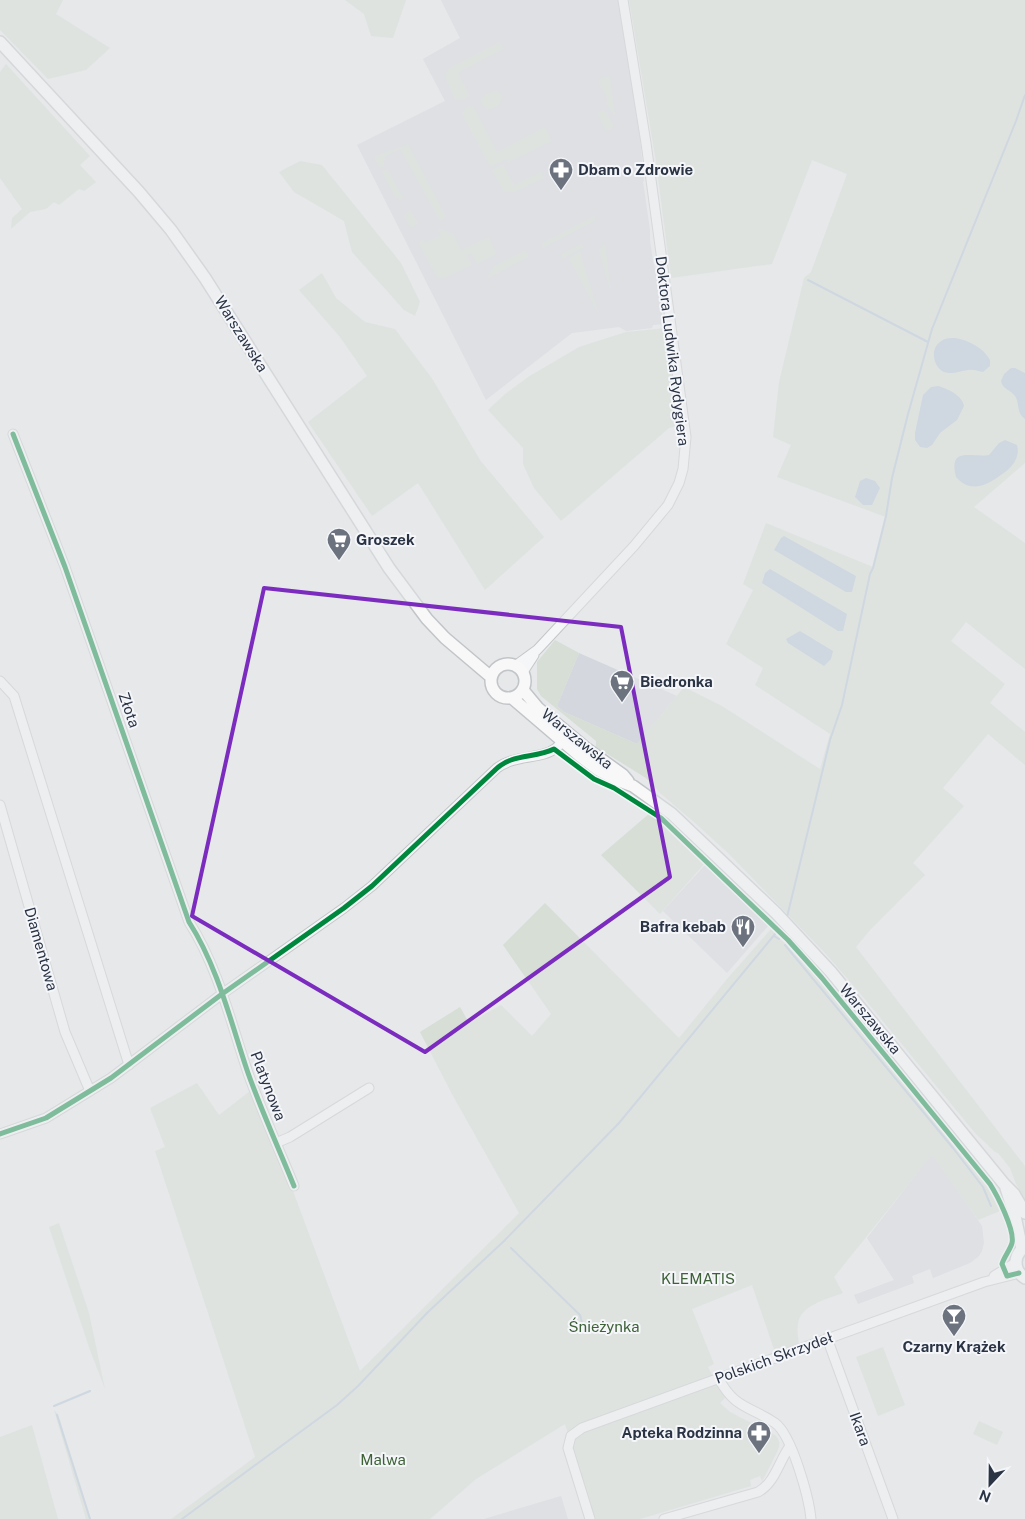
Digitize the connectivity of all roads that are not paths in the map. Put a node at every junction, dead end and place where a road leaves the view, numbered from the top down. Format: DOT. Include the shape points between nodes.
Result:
graph roads {
  1 [pos="623,0"];
  2 [pos="0,42"];
  3 [pos="13,434"];
  4 [pos="519,669"];
  5 [pos="494,672"];
  6 [pos="0,681"];
  7 [pos="523,690"];
  8 [pos="512,698"];
  9 [pos="565,737"];
  10 [pos="0,805"];
  11 [pos="222,994"];
  12 [pos="129,1065"];
  13 [pos="369,1088"];
  14 [pos="90,1091"];
  15 [pos="0,1134"];
  16 [pos="276,1143"];
  17 [pos="1004,1184"];
  18 [pos="294,1186"];
  19 [pos="1025,1213"];
  20 [pos="1023,1248"];
  21 [pos="1020,1272"];
  22 [pos="827,1338"];
  23 [pos="719,1379"];
  24 [pos="790,1446"];
  25 [pos="590,1519"];
  26 [pos="664,1519"];
  27 [pos="811,1519"];
  28 [pos="893,1519"];
  1 -- 4 [label="street, Doktora Ludwika Rydygiera" via="686,437 683,469 674,495 657,520"];
  2 -- 5 [label="main road, Warszawska" via="171,230 201,272 388,568 426,619 455,646"];
  3 -- 11 [label="street, Złota" via="65,567 189,922 200,939"];
  4 -- 5 [label="main road" via="504,664"];
  4 -- 7 [label="main road" via="525,680"];
  5 -- 8 [label="main road" via="491,684 494,693 502,698"];
  6 -- 12 [label="street" via="14,696"];
  7 -- 8 [label="main road"];
  7 -- 9 [label="main road, Warszawska"];
  8 -- 9 [label="main road, Warszawska"];
  9 -- 11 [label="street" via="547,753 502,764 372,886"];
  9 -- 17 [label="main road, Warszawska" via="598,770 633,786 684,825 794,931"];
  10 -- 14 [label="street, Diamentowa" via="65,1032"];
  11 -- 12 [label="street"];
  11 -- 16 [label="street, Platynowa" via="249,1076"];
  12 -- 14 [label="street"];
  13 -- 16 [label="street, Platynowa"];
  14 -- 15 [label="street" via="46,1118"];
  16 -- 18 [label="street, Platynowa"];
  17 -- 19 [label="main road, Warszawska"];
  17 -- 20 [label="main road, Warszawska"];
  20 -- 21 [label="main road" via="1016,1258"];
  21 -- 22 [label="street, Polskich Skrzydeł"];
  22 -- 23 [label="street, Polskich Skrzydeł"];
  22 -- 28 [label="street, Ikara"];
  23 -- 24 [label="street" via="734,1400 779,1426"];
  23 -- 25 [label="street, Polskich Skrzydeł" via="574,1432 569,1441 569,1452"];
  24 -- 26 [label="street" via="771,1481 758,1492"];
  24 -- 27 [label="street" via="808,1494"];
}
